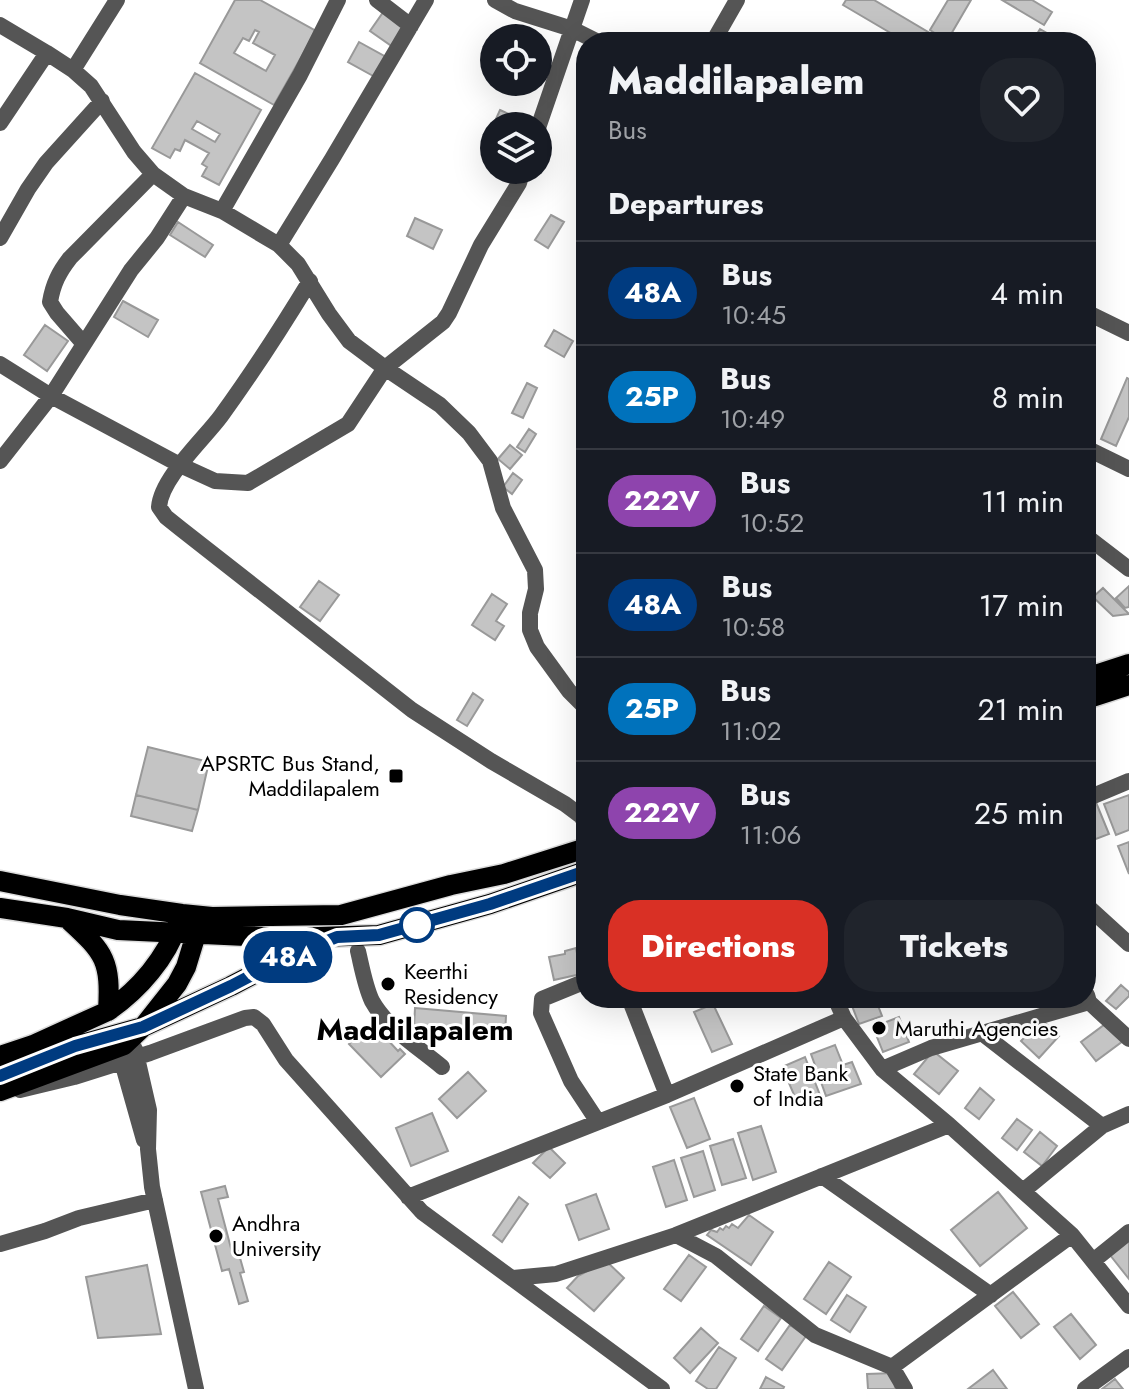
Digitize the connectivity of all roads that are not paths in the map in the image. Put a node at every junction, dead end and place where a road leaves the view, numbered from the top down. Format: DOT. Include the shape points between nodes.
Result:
graph roads {
  1 [pos="117,0"];
  2 [pos="338,0"];
  3 [pos="377,0"];
  4 [pos="426,0"];
  5 [pos="495,0"];
  6 [pos="582,0"];
  7 [pos="737,0"];
  8 [pos="0,25"];
  9 [pos="411,26"];
  10 [pos="572,29"];
  11 [pos="578,32"];
  12 [pos="719,32"];
  13 [pos="47,53"];
  14 [pos="73,70"];
  15 [pos="102,101"];
  16 [pos="543,112"];
  17 [pos="0,123"];
  18 [pos="153,174"];
  19 [pos="518,184"];
  20 [pos="184,196"];
  21 [pos="222,211"];
  22 [pos="0,238"];
  23 [pos="279,245"];
  24 [pos="310,281"];
  25 [pos="1096,317"];
  26 [pos="1129,333"];
  27 [pos="83,343"];
  28 [pos="0,364"];
  29 [pos="385,368"];
  30 [pos="51,396"];
  31 [pos="1096,453"];
  32 [pos="0,461"];
  33 [pos="180,465"];
  34 [pos="1129,469"];
  35 [pos="1096,544"];
  36 [pos="1129,569"];
  37 [pos="1129,664"];
  38 [pos="1096,675"];
  39 [pos="1129,685"];
  40 [pos="1096,696"];
  41 [pos="576,698"];
  42 [pos="1128,785"];
  43 [pos="1096,796"];
  44 [pos="576,812"];
  45 [pos="576,851"];
  46 [pos="576,874"];
  47 [pos="0,881"];
  48 [pos="0,908"];
  49 [pos="1096,914"];
  50 [pos="67,918"];
  51 [pos="189,924"];
  52 [pos="337,937"];
  53 [pos="1129,944"];
  54 [pos="358,951"];
  55 [pos="576,985"];
  56 [pos="1096,1005"];
  57 [pos="633,1008"];
  58 [pos="840,1008"];
  59 [pos="1057,1008"];
  60 [pos="108,1011"];
  61 [pos="844,1018"];
  62 [pos="143,1027"];
  63 [pos="983,1034"];
  64 [pos="1129,1039"];
  65 [pos="0,1056"];
  66 [pos="131,1056"];
  67 [pos="442,1067"];
  68 [pos="882,1069"];
  69 [pos="2,1085"];
  70 [pos="667,1095"];
  71 [pos="1129,1114"];
  72 [pos="598,1122"];
  73 [pos="949,1125"];
  74 [pos="1102,1126"];
  75 [pos="822,1176"];
  76 [pos="1023,1191"];
  77 [pos="408,1197"];
  78 [pos="155,1200"];
  79 [pos="1129,1232"];
  80 [pos="676,1235"];
  81 [pos="1072,1235"];
  82 [pos="0,1244"];
  83 [pos="1093,1261"];
  84 [pos="513,1278"];
  85 [pos="991,1295"];
  86 [pos="1129,1306"];
  87 [pos="1129,1357"];
  88 [pos="892,1367"];
  89 [pos="196,1389"];
  90 [pos="662,1389"];
  91 [pos="905,1389"];
  92 [pos="1085,1389"];
  1 -- 14 [label="street"];
  2 -- 21 [label="street"];
  3 -- 9 [label="street"];
  4 -- 9 [label="street"];
  5 -- 10 [label="street"];
  6 -- 10 [label="street"];
  7 -- 12 [label="street"];
  8 -- 13 [label="street"];
  9 -- 23 [label="street"];
  10 -- 11 [label="street"];
  10 -- 16 [label="street"];
  13 -- 14 [label="street"];
  13 -- 17 [label="street"];
  14 -- 15 [label="street"];
  15 -- 18 [label="street"];
  15 -- 22 [label="street" via="46,163"];
  18 -- 20 [label="street"];
  18 -- 27 [label="street" via="70,258 52,286 50,302"];
  19 -- 29 [label="street" via="481,245 449,313"];
  20 -- 21 [label="street"];
  20 -- 27 [label="street"];
  21 -- 23 [label="street"];
  23 -- 24 [label="street"];
  24 -- 29 [label="street" via="349,341"];
  24 -- 33 [label="street" via="219,419"];
  25 -- 26 [label="street"];
  27 -- 30 [label="street"];
  28 -- 30 [label="street"];
  29 -- 33 [label="street" via="348,424 248,483 215,481"];
  29 -- 41 [label="street" via="440,405 490,461 503,508 535,570 530,630"];
  30 -- 32 [label="street"];
  30 -- 33 [label="street"];
  31 -- 34 [label="street"];
  33 -- 44 [label="street" via="159,500 166,517 412,710"];
  35 -- 36 [label="street"];
  37 -- 38 [label="main road"];
  39 -- 40 [label="main road"];
  42 -- 43 [label="street"];
  45 -- 51 [label="main road" via="341,915 212,917"];
  46 -- 52 [label="main road" via="379,935"];
  47 -- 51 [label="main road"];
  48 -- 50 [label="main road"];
  49 -- 53 [label="street"];
  50 -- 51 [label="main road" via="118,930"];
  50 -- 60 [label="main road" via="105,960"];
  51 -- 52 [label="main road" via="288,938"];
  51 -- 60 [label="main road" via="132,993"];
  51 -- 62 [label="main road" via="186,967"];
  52 -- 62 [label="main road"];
  54 -- 67 [label="street" via="373,1003"];
  55 -- 72 [label="street" via="542,999 541,1013 571,1081"];
  56 -- 64 [label="street"];
  57 -- 70 [label="street"];
  58 -- 61 [label="street"];
  59 -- 63 [label="street"];
  60 -- 65 [label="main road"];
  61 -- 68 [label="street"];
  61 -- 70 [label="street"];
  62 -- 69 [label="main road" via="75,1046"];
  63 -- 68 [label="street"];
  63 -- 74 [label="street"];
  66 -- 69 [label="street" via="25,1090"];
  66 -- 77 [label="street" via="254,1017"];
  66 -- 78 [label="street" via="149,1110"];
  68 -- 73 [label="street"];
  70 -- 72 [label="street"];
  71 -- 74 [label="street"];
  72 -- 77 [label="street"];
  73 -- 75 [label="street"];
  73 -- 76 [label="street"];
  74 -- 76 [label="street"];
  75 -- 80 [label="street"];
  75 -- 85 [label="street"];
  76 -- 81 [label="street"];
  77 -- 84 [label="street"];
  78 -- 82 [label="street"];
  78 -- 89 [label="street"];
  79 -- 83 [label="street"];
  80 -- 84 [label="street" via="556,1274"];
  80 -- 88 [label="street" via="716,1256 815,1335"];
  81 -- 83 [label="street"];
  81 -- 85 [label="street"];
  83 -- 86 [label="street"];
  84 -- 90 [label="street"];
  85 -- 88 [label="street"];
  87 -- 92 [label="street"];
  88 -- 91 [label="street"];
}
